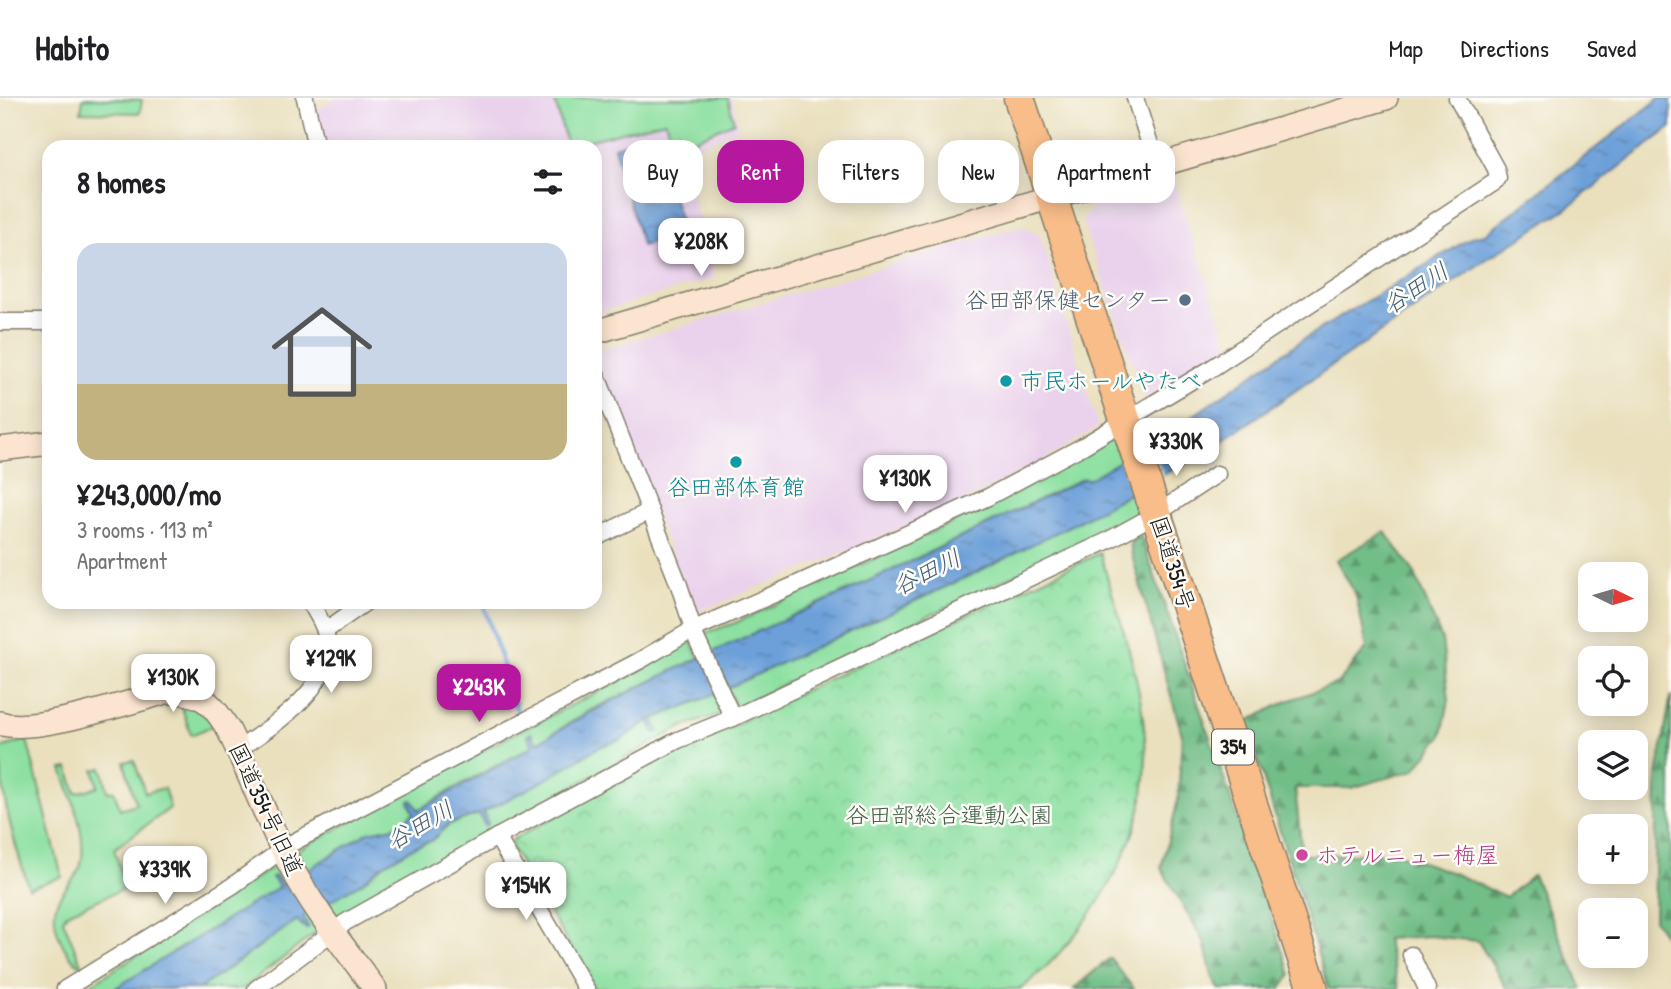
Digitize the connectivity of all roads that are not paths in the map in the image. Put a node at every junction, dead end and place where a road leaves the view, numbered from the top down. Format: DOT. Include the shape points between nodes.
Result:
graph roads {
  1 [pos="322,98"];
  2 [pos="1019,98"];
  3 [pos="1135,98"];
  4 [pos="1386,98"];
  5 [pos="1457,98"];
  6 [pos="306,102"];
  7 [pos="314,140"];
  8 [pos="1033,140"];
  9 [pos="1149,140"];
  10 [pos="1175,161"];
  11 [pos="1036,203"];
  12 [pos="1055,203"];
  13 [pos="0,322"];
  14 [pos="42,322"];
  15 [pos="602,330"];
  16 [pos="602,389"];
  17 [pos="1126,426"];
  18 [pos="42,444"];
  19 [pos="0,449"];
  20 [pos="1217,474"];
  21 [pos="1155,509"];
  22 [pos="650,512"];
  23 [pos="602,535"];
  24 [pos="314,609"];
  25 [pos="356,609"];
  26 [pos="325,631"];
  27 [pos="695,633"];
  28 [pos="732,715"];
  29 [pos="0,723"];
  30 [pos="238,750"];
  31 [pos="497,837"];
  32 [pos="285,854"];
  33 [pos="329,926"];
  34 [pos="1411,955"];
  35 [pos="65,989"];
  36 [pos="256,989"];
  37 [pos="375,989"];
  38 [pos="586,989"];
  39 [pos="1313,989"];
  40 [pos="1427,989"];
  1 -- 6 [label="street"];
  2 -- 8 [label="highway, 国道354号 / 354"];
  3 -- 9 [label="street"];
  4 -- 10 [label="street"];
  5 -- 17 [label="street" via="1496,169 1495,182"];
  6 -- 7 [label="street"];
  11 -- 15 [label="street"];
  12 -- 17 [label="highway, 国道354号 / 354"];
  13 -- 14 [label="street"];
  16 -- 22 [label="street"];
  17 -- 21 [label="highway, 国道354号 / 354"];
  17 -- 27 [label="street" via="988,497"];
  18 -- 19 [label="street"];
  20 -- 21 [label="street"];
  21 -- 28 [label="street" via="1105,542"];
  21 -- 39 [label="highway, 国道354号 / 354"];
  22 -- 23 [label="street"];
  22 -- 27 [label="street"];
  24 -- 26 [label="street"];
  25 -- 26 [label="street"];
  26 -- 30 [label="street" via="326,657 315,686"];
  27 -- 28 [label="street"];
  27 -- 32 [label="street"];
  28 -- 31 [label="street"];
  29 -- 30 [label="street, 国道354号旧道" via="15,727 41,724 166,692 184,692 205,699 214,708"];
  30 -- 32 [label="street, 国道354号旧道"];
  31 -- 33 [label="street"];
  31 -- 38 [label="street"];
  32 -- 33 [label="street, 国道354号旧道"];
  32 -- 35 [label="street"];
  33 -- 36 [label="street"];
  33 -- 37 [label="street, 国道354号旧道"];
  34 -- 40 [label="street"];
}
